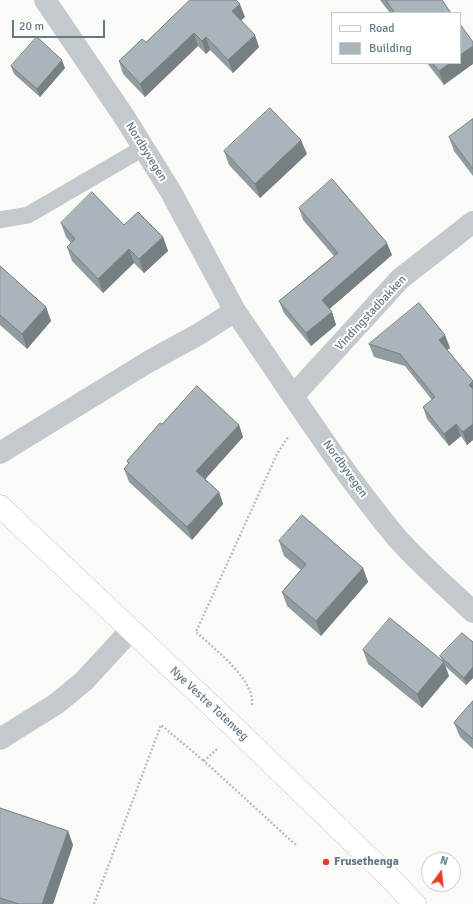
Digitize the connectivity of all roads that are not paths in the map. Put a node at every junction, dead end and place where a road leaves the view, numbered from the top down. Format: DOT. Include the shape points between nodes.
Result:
graph roads {
  1 [pos="44,0"];
  2 [pos="144,148"];
  3 [pos="0,220"];
  4 [pos="473,222"];
  5 [pos="235,311"];
  6 [pos="300,404"];
  7 [pos="0,453"];
  8 [pos="0,506"];
  9 [pos="473,612"];
  10 [pos="131,630"];
  11 [pos="0,739"];
  12 [pos="415,904"];
  1 -- 2 [label="street, Nordbyvegen"];
  2 -- 3 [label="lane" via="28,215"];
  2 -- 5 [label="street, Nordbyvegen" via="171,192"];
  4 -- 6 [label="street, Vindingstadbakken" via="400,279"];
  5 -- 6 [label="street, Nordbyvegen"];
  5 -- 7 [label="street"];
  6 -- 9 [label="street, Nordbyvegen" via="342,468 398,539"];
  8 -- 10 [label="main road, Nye Vestre Totenveg"];
  10 -- 11 [label="street" via="84,681 56,704"];
  10 -- 12 [label="main road, Nye Vestre Totenveg"];
}
